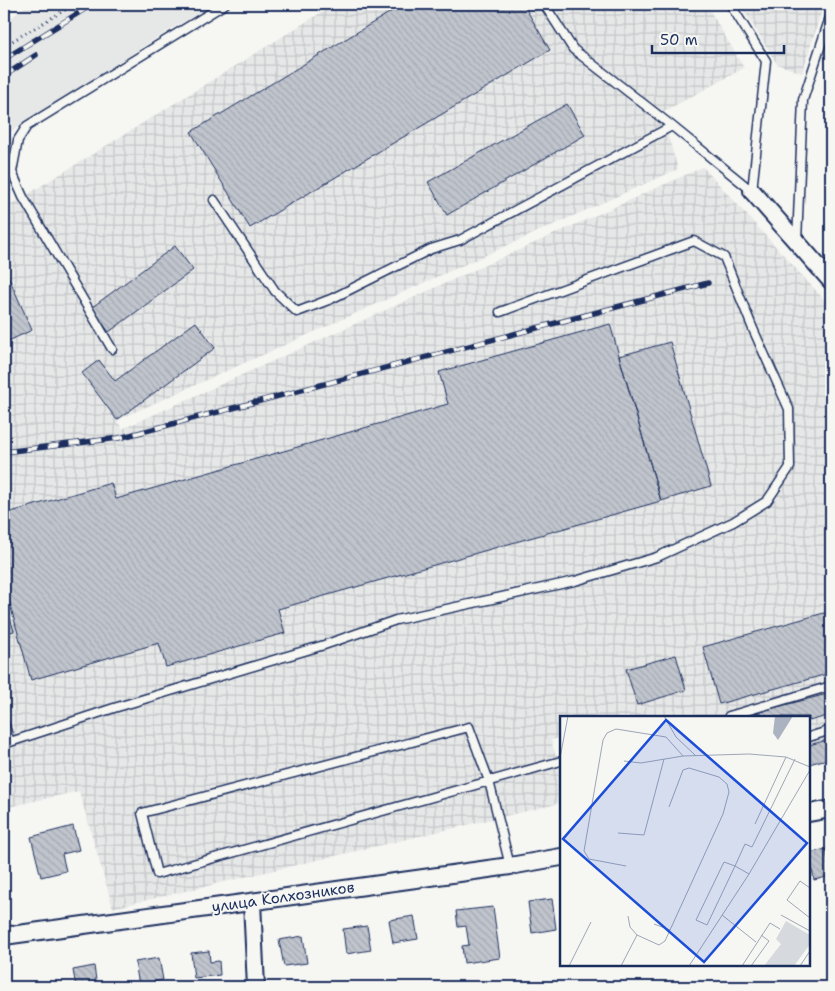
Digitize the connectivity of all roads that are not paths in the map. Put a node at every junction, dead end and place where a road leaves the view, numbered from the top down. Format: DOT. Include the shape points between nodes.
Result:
graph roads {
  1 [pos="226,4"];
  2 [pos="544,4"];
  3 [pos="730,4"];
  4 [pos="831,14"];
  5 [pos="672,126"];
  6 [pos="752,192"];
  7 [pos="214,200"];
  8 [pos="797,243"];
  9 [pos="831,281"];
  10 [pos="500,312"];
  11 [pos="112,349"];
  12 [pos="831,686"];
  13 [pos="729,716"];
  14 [pos="4,723"];
  15 [pos="831,730"];
  16 [pos="810,737"];
  17 [pos="7,743"];
  18 [pos="560,761"];
  19 [pos="488,781"];
  20 [pos="831,809"];
  21 [pos="810,813"];
  22 [pos="560,857"];
  23 [pos="510,866"];
  24 [pos="252,902"];
  25 [pos="4,936"];
  26 [pos="256,987"];
  1 -- 11 [label="lane" via="27,126 18,140 12,172 23,197"];
  2 -- 5 [label="lane" via="573,48"];
  3 -- 6 [label="lane" via="766,61"];
  4 -- 8 [label="lane" via="802,100"];
  5 -- 6 [label="lane"];
  5 -- 7 [label="lane" via="460,240 431,248 331,299 297,312 275,291"];
  6 -- 8 [label="street"];
  8 -- 9 [label="street"];
  10 -- 17 [label="lane" via="694,241 724,258 789,409 790,466 767,501 733,522 657,557 576,581 396,620 324,646"];
  12 -- 13 [label="lane"];
  14 -- 17 [label="lane"];
  15 -- 16 [label="lane"];
  18 -- 19 [label="lane"];
  19 -- 19 [label="lane" via="157,874 142,812 469,727"];
  19 -- 23 [label="lane"];
  20 -- 21 [label="street"];
  22 -- 23 [label="street, улица Колхозников"];
  23 -- 24 [label="street, улица Колхозников"];
  24 -- 25 [label="street, улица Колхозников"];
  24 -- 26 [label="street"];
}
